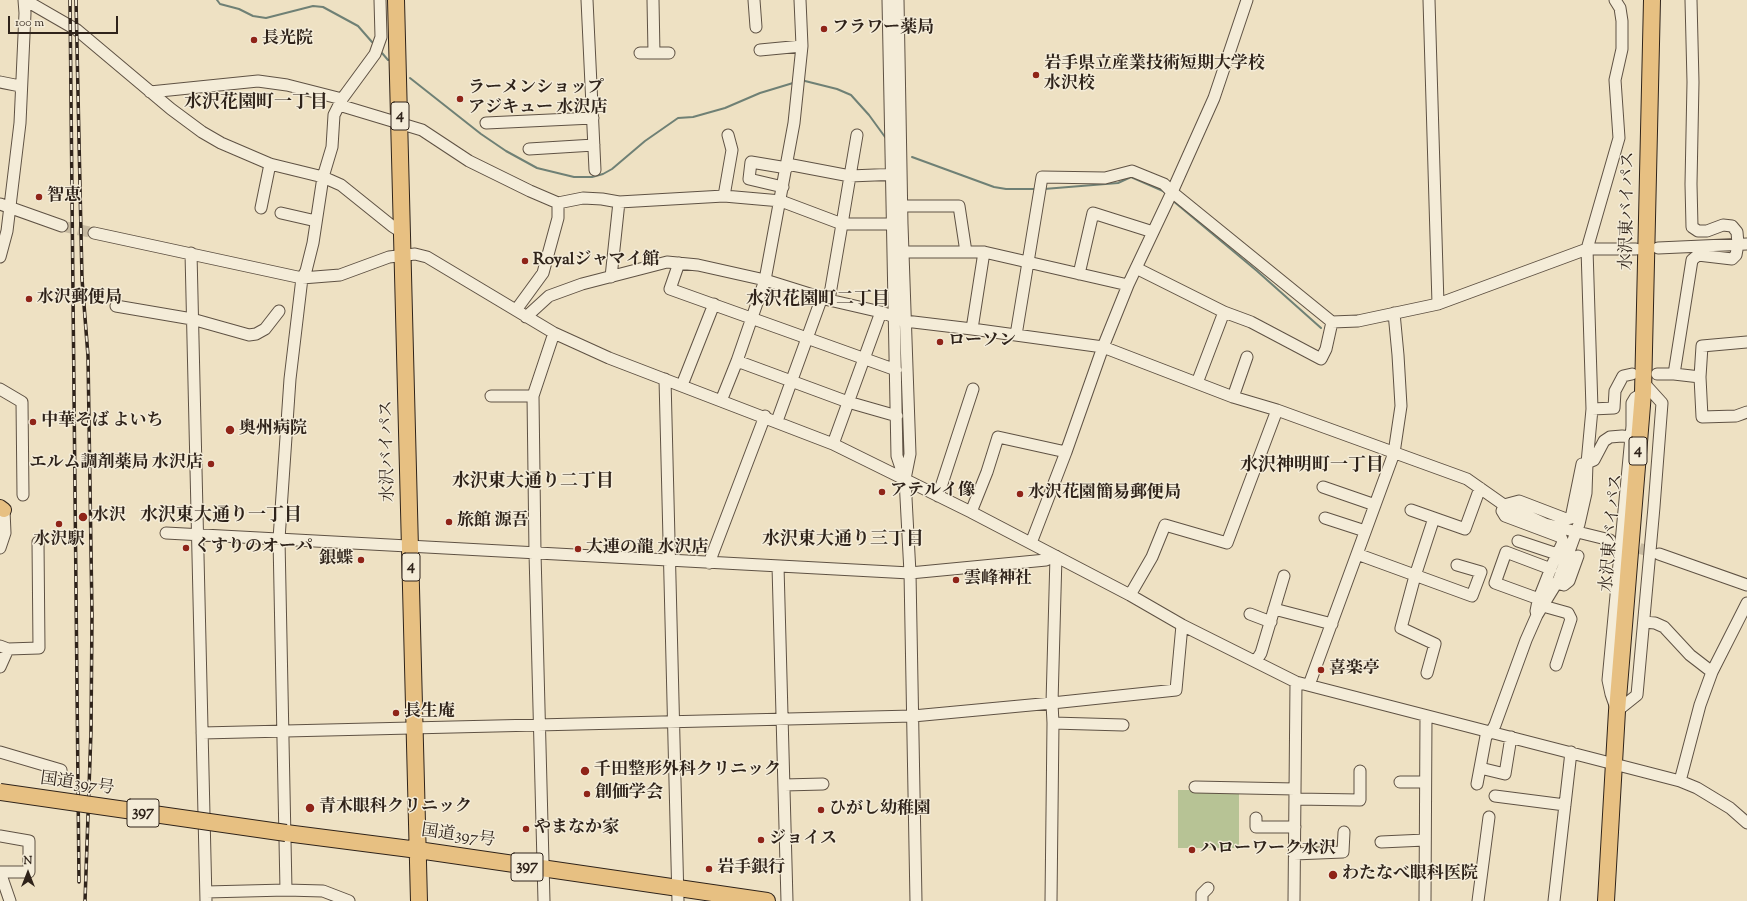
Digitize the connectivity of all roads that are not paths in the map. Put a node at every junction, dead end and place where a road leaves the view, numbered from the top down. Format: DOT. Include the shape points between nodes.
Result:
graph roads {
  1 [pos="25,0"];
  2 [pos="380,0"];
  3 [pos="396,0"];
  4 [pos="587,0"];
  5 [pos="653,0"];
  6 [pos="754,0"];
  7 [pos="800,0"];
  8 [pos="888,0"];
  9 [pos="898,0"];
  10 [pos="1247,0"];
  11 [pos="1429,0"];
  12 [pos="1615,0"];
  13 [pos="1652,0"];
  14 [pos="1691,0"];
  15 [pos="756,27"];
  16 [pos="802,46"];
  17 [pos="760,50"];
  18 [pos="640,53"];
  19 [pos="654,53"];
  20 [pos="669,53"];
  21 [pos="0,82"];
  22 [pos="20,86"];
  23 [pos="150,92"];
  24 [pos="341,102"];
  25 [pos="593,118"];
  26 [pos="486,123"];
  27 [pos="400,124"];
  28 [pos="728,135"];
  29 [pos="857,135"];
  30 [pos="594,146"];
  31 [pos="529,149"];
  32 [pos="270,164"];
  33 [pos="787,166"];
  34 [pos="595,170"];
  35 [pos="897,174"];
  36 [pos="850,176"];
  37 [pos="323,177"];
  38 [pos="783,187"];
  39 [pos="1172,192"];
  40 [pos="724,196"];
  41 [pos="781,201"];
  42 [pos="619,202"];
  43 [pos="558,203"];
  44 [pos="5,205"];
  45 [pos="902,206"];
  46 [pos="261,208"];
  47 [pos="281,213"];
  48 [pos="316,221"];
  49 [pos="842,224"];
  50 [pos="898,224"];
  51 [pos="62,226"];
  52 [pos="1153,232"];
  53 [pos="94,233"];
  54 [pos="403,233"];
  55 [pos="1743,244"];
  56 [pos="1658,248"];
  57 [pos="1587,249"];
  58 [pos="1636,249"];
  59 [pos="903,252"];
  60 [pos="966,252"];
  61 [pos="984,252"];
  62 [pos="191,254"];
  63 [pos="403,255"];
  64 [pos="0,257"];
  65 [pos="1028,261"];
  66 [pos="679,263"];
  67 [pos="1136,268"];
  68 [pos="1080,274"];
  69 [pos="611,276"];
  70 [pos="302,278"];
  71 [pos="765,280"];
  72 [pos="1128,286"];
  73 [pos="826,298"];
  74 [pos="714,304"];
  75 [pos="1438,304"];
  76 [pos="116,306"];
  77 [pos="516,310"];
  78 [pos="279,311"];
  79 [pos="881,312"];
  80 [pos="1224,312"];
  81 [pos="1394,313"];
  82 [pos="526,317"];
  83 [pos="752,317"];
  84 [pos="192,319"];
  85 [pos="900,319"];
  86 [pos="1332,322"];
  87 [pos="972,329"];
  88 [pos="554,333"];
  89 [pos="1016,335"];
  90 [pos="808,338"];
  91 [pos="1747,342"];
  92 [pos="1103,347"];
  93 [pos="1247,357"];
  94 [pos="864,358"];
  95 [pos="737,361"];
  96 [pos="896,370"];
  97 [pos="1674,374"];
  98 [pos="1700,377"];
  99 [pos="665,379"];
  100 [pos="792,381"];
  101 [pos="1644,381"];
  102 [pos="1197,383"];
  103 [pos="682,385"];
  104 [pos="0,389"];
  105 [pos="973,389"];
  106 [pos="491,396"];
  107 [pos="533,396"];
  108 [pos="1233,397"];
  109 [pos="721,401"];
  110 [pos="848,402"];
  111 [pos="1592,409"];
  112 [pos="1277,410"];
  113 [pos="1747,412"];
  114 [pos="765,416"];
  115 [pos="897,416"];
  116 [pos="777,421"];
  117 [pos="1631,437"];
  118 [pos="833,444"];
  119 [pos="1066,452"];
  120 [pos="1394,453"];
  121 [pos="1586,463"];
  122 [pos="905,479"];
  123 [pos="1323,487"];
  124 [pos="1480,488"];
  125 [pos="23,495"];
  126 [pos="938,496"];
  127 [pos="1375,505"];
  128 [pos="1504,505"];
  129 [pos="2,509"];
  130 [pos="1411,510"];
  131 [pos="971,512"];
  132 [pos="1325,518"];
  133 [pos="1434,518"];
  134 [pos="1365,531"];
  135 [pos="1576,532"];
  136 [pos="166,533"];
  137 [pos="197,534"];
  138 [pos="279,539"];
  139 [pos="1610,540"];
  140 [pos="1518,541"];
  141 [pos="38,542"];
  142 [pos="1031,543"];
  143 [pos="410,546"];
  144 [pos="0,548"];
  145 [pos="535,553"];
  146 [pos="1357,554"];
  147 [pos="1557,554"];
  148 [pos="1659,554"];
  149 [pos="1056,556"];
  150 [pos="1578,556"];
  151 [pos="669,560"];
  152 [pos="709,563"];
  153 [pos="1457,565"];
  154 [pos="778,566"];
  155 [pos="1551,569"];
  156 [pos="910,573"];
  157 [pos="1284,576"];
  158 [pos="1416,576"];
  159 [pos="1556,583"];
  160 [pos="1747,585"];
  161 [pos="1130,595"];
  162 [pos="1747,603"];
  163 [pos="1540,607"];
  164 [pos="1274,609"];
  165 [pos="1250,614"];
  166 [pos="1270,622"];
  167 [pos="1644,622"];
  168 [pos="1332,624"];
  169 [pos="1182,625"];
  170 [pos="4,648"];
  171 [pos="1256,661"];
  172 [pos="1556,665"];
  173 [pos="0,667"];
  174 [pos="1712,672"];
  175 [pos="1427,673"];
  176 [pos="1296,682"];
  177 [pos="1309,685"];
  178 [pos="1052,703"];
  179 [pos="1617,711"];
  180 [pos="913,716"];
  181 [pos="1426,716"];
  182 [pos="781,719"];
  183 [pos="672,722"];
  184 [pos="1053,723"];
  185 [pos="539,725"];
  186 [pos="1123,725"];
  187 [pos="415,729"];
  188 [pos="282,731"];
  189 [pos="1491,732"];
  190 [pos="202,733"];
  191 [pos="1511,737"];
  192 [pos="0,752"];
  193 [pos="1571,752"];
  194 [pos="1613,764"];
  195 [pos="1480,768"];
  196 [pos="61,770"];
  197 [pos="1360,771"];
  198 [pos="1680,780"];
  199 [pos="1400,782"];
  200 [pos="1425,782"];
  201 [pos="823,784"];
  202 [pos="1477,784"];
  203 [pos="784,785"];
  204 [pos="1195,787"];
  205 [pos="0,792"];
  206 [pos="1295,794"];
  207 [pos="1496,796"];
  208 [pos="1565,805"];
  209 [pos="1489,817"];
  210 [pos="1256,818"];
  211 [pos="1747,823"];
  212 [pos="1295,827"];
  213 [pos="1344,832"];
  214 [pos="286,833"];
  215 [pos="0,836"];
  216 [pos="1425,840"];
  217 [pos="1381,842"];
  218 [pos="418,850"];
  219 [pos="1294,854"];
  220 [pos="544,869"];
  221 [pos="1208,888"];
  222 [pos="286,890"];
  223 [pos="222,891"];
  224 [pos="678,895"];
  225 [pos="206,896"];
  226 [pos="10,901"];
  227 [pos="228,901"];
  228 [pos="350,901"];
  229 [pos="419,901"];
  230 [pos="544,901"];
  231 [pos="767,901"];
  232 [pos="787,901"];
  233 [pos="916,901"];
  234 [pos="1050,901"];
  235 [pos="1202,901"];
  236 [pos="1294,901"];
  237 [pos="1425,901"];
  238 [pos="1478,901"];
  239 [pos="1554,901"];
  240 [pos="1606,901"];
  1 -- 22 [label="street"];
  1 -- 23 [label="street" via="76,30"];
  2 -- 24 [label="street" via="381,36 375,54"];
  3 -- 27 [label="highway, 水沢バイパス / 4"];
  4 -- 25 [label="street"];
  5 -- 19 [label="street"];
  6 -- 15 [label="street"];
  7 -- 16 [label="street"];
  8 -- 35 [label="street"];
  9 -- 35 [label="street"];
  10 -- 39 [label="street" via="1214,98"];
  11 -- 75 [label="street"];
  12 -- 57 [label="street" via="1620,8 1622,21 1622,49 1615,80 1619,138"];
  13 -- 101 [label="highway, 水沢東バイパス / 4"];
  14 -- 55 [label="street" via="1692,227 1698,231 1707,231 1722,225 1732,226"];
  16 -- 17 [label="street"];
  16 -- 33 [label="street"];
  18 -- 19 [label="street"];
  19 -- 20 [label="street"];
  21 -- 22 [label="street"];
  22 -- 44 [label="street" via="20,123"];
  23 -- 24 [label="street" via="258,81 286,86"];
  23 -- 32 [label="street" via="184,119 221,143"];
  24 -- 27 [label="street"];
  24 -- 37 [label="street" via="334,116 332,147"];
  25 -- 26 [label="street"];
  25 -- 30 [label="street"];
  27 -- 43 [label="street" via="422,130 469,161"];
  27 -- 54 [label="highway, 水沢バイパス / 4"];
  28 -- 40 [label="street" via="732,150"];
  29 -- 36 [label="street"];
  30 -- 31 [label="street"];
  30 -- 34 [label="street"];
  32 -- 37 [label="street"];
  32 -- 46 [label="street"];
  33 -- 36 [label="street"];
  33 -- 38 [label="street"];
  33 -- 38 [label="street" via="751,162 749,179"];
  35 -- 36 [label="street"];
  35 -- 45 [label="street"];
  35 -- 50 [label="street"];
  36 -- 49 [label="street"];
  37 -- 48 [label="street"];
  37 -- 54 [label="street" via="341,185"];
  38 -- 41 [label="street"];
  39 -- 52 [label="street"];
  39 -- 65 [label="street" via="1164,184 1132,171 1105,178 1042,178"];
  39 -- 86 [label="street"];
  40 -- 41 [label="street"];
  40 -- 42 [label="street"];
  41 -- 49 [label="street"];
  41 -- 71 [label="street"];
  42 -- 43 [label="street" via="602,198 583,198"];
  42 -- 69 [label="street"];
  43 -- 77 [label="street" via="558,218 543,273"];
  44 -- 51 [label="street"];
  44 -- 64 [label="street" via="7,231"];
  45 -- 50 [label="street"];
  45 -- 60 [label="street" via="959,206"];
  47 -- 48 [label="street"];
  48 -- 70 [label="street" via="313,243"];
  49 -- 50 [label="street"];
  49 -- 73 [label="street"];
  50 -- 59 [label="street"];
  50 -- 85 [label="street"];
  52 -- 67 [label="street"];
  52 -- 68 [label="street" via="1093,213"];
  53 -- 62 [label="street"];
  54 -- 63 [label="highway, 水沢バイパス / 4"];
  55 -- 56 [label="street"];
  55 -- 97 [label="street" via="1732,259 1698,256 1692,260"];
  57 -- 58 [label="street"];
  57 -- 75 [label="street"];
  57 -- 111 [label="street"];
  59 -- 60 [label="street"];
  59 -- 85 [label="street"];
  60 -- 61 [label="street"];
  61 -- 65 [label="street"];
  61 -- 87 [label="street"];
  62 -- 70 [label="street"];
  62 -- 84 [label="street"];
  63 -- 70 [label="street" via="376,261 340,275"];
  63 -- 77 [label="street" via="427,257"];
  63 -- 143 [label="highway, 水沢バイパス / 4"];
  65 -- 68 [label="street"];
  65 -- 89 [label="street"];
  66 -- 69 [label="street" via="667,262"];
  66 -- 71 [label="street"];
  66 -- 74 [label="street" via="670,289"];
  67 -- 72 [label="street"];
  67 -- 80 [label="street"];
  68 -- 72 [label="street"];
  69 -- 82 [label="street" via="549,296"];
  70 -- 138 [label="street" via="290,379"];
  71 -- 73 [label="street"];
  71 -- 83 [label="street"];
  72 -- 92 [label="street"];
  73 -- 79 [label="street"];
  73 -- 90 [label="street"];
  74 -- 83 [label="street"];
  74 -- 103 [label="street"];
  75 -- 81 [label="street"];
  76 -- 84 [label="street"];
  77 -- 82 [label="street"];
  78 -- 84 [label="street" via="265,329 249,335"];
  79 -- 85 [label="street"];
  79 -- 94 [label="street"];
  80 -- 86 [label="street" via="1251,322 1321,359"];
  80 -- 102 [label="street"];
  81 -- 86 [label="street" via="1358,321"];
  81 -- 120 [label="street" via="1401,406"];
  82 -- 88 [label="street"];
  83 -- 90 [label="street"];
  83 -- 95 [label="street"];
  84 -- 137 [label="street"];
  85 -- 87 [label="street"];
  85 -- 96 [label="street"];
  85 -- 122 [label="street" via="910,454"];
  87 -- 89 [label="street"];
  88 -- 99 [label="street" via="609,358"];
  88 -- 107 [label="street"];
  89 -- 92 [label="street"];
  90 -- 94 [label="street"];
  90 -- 100 [label="street"];
  91 -- 98 [label="street" via="1702,346"];
  92 -- 102 [label="street"];
  92 -- 119 [label="street"];
  93 -- 108 [label="street"];
  94 -- 96 [label="street"];
  94 -- 110 [label="street"];
  95 -- 100 [label="street"];
  95 -- 109 [label="street"];
  96 -- 115 [label="street"];
  97 -- 98 [label="street"];
  97 -- 101 [label="street"];
  98 -- 113 [label="street" via="1702,417 1736,416"];
  99 -- 103 [label="street"];
  99 -- 151 [label="street"];
  100 -- 110 [label="street"];
  100 -- 116 [label="street"];
  101 -- 111 [label="street" via="1623,376 1615,391 1614,408"];
  101 -- 117 [label="street" via="1632,403"];
  101 -- 167 [label="street" via="1662,402"];
  101 -- 179 [label="highway, 水沢東バイパス / 4"];
  102 -- 108 [label="street"];
  103 -- 109 [label="street"];
  104 -- 125 [label="street" via="22,402"];
  105 -- 126 [label="street"];
  106 -- 107 [label="street"];
  107 -- 145 [label="street"];
  108 -- 112 [label="street"];
  109 -- 114 [label="street"];
  110 -- 115 [label="street"];
  110 -- 118 [label="street"];
  111 -- 121 [label="street"];
  112 -- 120 [label="street"];
  112 -- 161 [label="street" via="1227,544 1165,525 1152,557"];
  114 -- 116 [label="street"];
  114 -- 152 [label="street"];
  115 -- 122 [label="street" via="897,456"];
  116 -- 118 [label="street"];
  117 -- 121 [label="street" via="1610,437 1604,441 1594,460"];
  117 -- 179 [label="street" via="1608,680"];
  118 -- 122 [label="street"];
  119 -- 131 [label="street" via="998,437"];
  119 -- 142 [label="street"];
  120 -- 124 [label="street" via="1467,479"];
  120 -- 127 [label="street"];
  121 -- 128 [label="street" via="1582,464 1576,484 1570,518 1566,519 1519,501"];
  121 -- 135 [label="street" via="1586,493"];
  122 -- 126 [label="street"];
  122 -- 156 [label="street"];
  123 -- 127 [label="street"];
  124 -- 128 [label="street"];
  124 -- 133 [label="street" via="1465,529"];
  126 -- 131 [label="street"];
  127 -- 134 [label="street"];
  128 -- 135 [label="street" via="1545,524"];
  128 -- 147 [label="street" via="1502,510 1505,516 1561,537 1564,542"];
  129 -- 144 [label="street" via="4,533"];
  130 -- 133 [label="street"];
  131 -- 142 [label="street"];
  132 -- 134 [label="street"];
  133 -- 158 [label="street"];
  134 -- 146 [label="street"];
  135 -- 139 [label="street"];
  135 -- 159 [label="street"];
  136 -- 137 [label="street"];
  137 -- 138 [label="street"];
  137 -- 190 [label="street"];
  138 -- 143 [label="street"];
  138 -- 188 [label="street"];
  140 -- 147 [label="street"];
  141 -- 170 [label="street" via="39,648"];
  142 -- 149 [label="street"];
  143 -- 145 [label="street"];
  143 -- 187 [label="highway, 水沢バイパス / 4"];
  145 -- 151 [label="street"];
  145 -- 185 [label="street"];
  146 -- 158 [label="street"];
  146 -- 168 [label="street"];
  147 -- 155 [label="street"];
  148 -- 160 [label="street"];
  149 -- 156 [label="street" via="1046,560"];
  149 -- 161 [label="street"];
  149 -- 178 [label="street"];
  150 -- 159 [label="street" via="1569,581 1564,585"];
  151 -- 152 [label="street"];
  151 -- 183 [label="street"];
  152 -- 154 [label="street"];
  153 -- 158 [label="street" via="1481,572 1472,596"];
  154 -- 156 [label="street"];
  154 -- 182 [label="street"];
  155 -- 163 [label="street"];
  155 -- 163 [label="street" via="1506,552 1495,582"];
  156 -- 180 [label="street"];
  157 -- 164 [label="street"];
  158 -- 175 [label="street" via="1401,628 1435,644"];
  159 -- 163 [label="street"];
  161 -- 169 [label="street"];
  162 -- 174 [label="street"];
  163 -- 172 [label="street" via="1568,613 1571,619"];
  163 -- 189 [label="street"];
  164 -- 166 [label="street"];
  164 -- 168 [label="street"];
  165 -- 166 [label="street"];
  166 -- 171 [label="street" via="1261,653"];
  167 -- 174 [label="street" via="1664,627 1690,655"];
  167 -- 179 [label="street" via="1637,695"];
  168 -- 177 [label="street"];
  169 -- 171 [label="street"];
  169 -- 178 [label="street" via="1176,690"];
  170 -- 173 [label="street"];
  171 -- 176 [label="street"];
  174 -- 198 [label="street" via="1700,704"];
  176 -- 177 [label="street"];
  176 -- 206 [label="street"];
  177 -- 181 [label="street"];
  178 -- 180 [label="street"];
  178 -- 184 [label="street"];
  179 -- 194 [label="highway, 水沢東バイパス / 4"];
  180 -- 182 [label="street"];
  180 -- 233 [label="street"];
  181 -- 189 [label="street"];
  181 -- 200 [label="street"];
  182 -- 183 [label="street"];
  182 -- 203 [label="street"];
  183 -- 185 [label="street"];
  183 -- 224 [label="street"];
  184 -- 186 [label="street"];
  184 -- 234 [label="street"];
  185 -- 187 [label="street"];
  185 -- 220 [label="street"];
  187 -- 188 [label="street"];
  187 -- 218 [label="highway, 水沢バイパス / 4"];
  188 -- 190 [label="street"];
  188 -- 214 [label="street"];
  189 -- 191 [label="street"];
  189 -- 195 [label="street" via="1486,736"];
  190 -- 225 [label="street"];
  191 -- 193 [label="street"];
  191 -- 195 [label="street" via="1504,774"];
  192 -- 196 [label="street"];
  193 -- 194 [label="street"];
  193 -- 208 [label="street"];
  194 -- 198 [label="street"];
  194 -- 240 [label="highway, 水沢東バイパス / 4"];
  195 -- 202 [label="street"];
  197 -- 206 [label="street" via="1360,800"];
  198 -- 211 [label="street" via="1730,808"];
  199 -- 200 [label="street"];
  200 -- 216 [label="street"];
  201 -- 203 [label="street"];
  203 -- 232 [label="street"];
  204 -- 206 [label="street"];
  205 -- 214 [label="highway, 国道397号 / 397, bridge"];
  206 -- 212 [label="street"];
  207 -- 208 [label="street"];
  208 -- 239 [label="street"];
  209 -- 238 [label="street"];
  210 -- 212 [label="street" via="1256,827"];
  212 -- 219 [label="street"];
  213 -- 219 [label="street" via="1343,852"];
  214 -- 218 [label="highway, 国道397号 / 397"];
  214 -- 222 [label="street"];
  215 -- 226 [label="street" via="29,841 29,872 0,872"];
  216 -- 217 [label="street"];
  216 -- 237 [label="street"];
  218 -- 220 [label="highway, 国道397号 / 397"];
  218 -- 229 [label="highway, 水沢バイパス / 4"];
  219 -- 236 [label="street"];
  220 -- 224 [label="highway, 国道397号 / 397"];
  220 -- 230 [label="street"];
  221 -- 235 [label="street" via="1202,894"];
  222 -- 223 [label="street"];
  222 -- 228 [label="street" via="323,891"];
  223 -- 225 [label="street"];
  223 -- 227 [label="street" via="223,897"];
  224 -- 231 [label="highway, 国道397号 / 397"];
}
